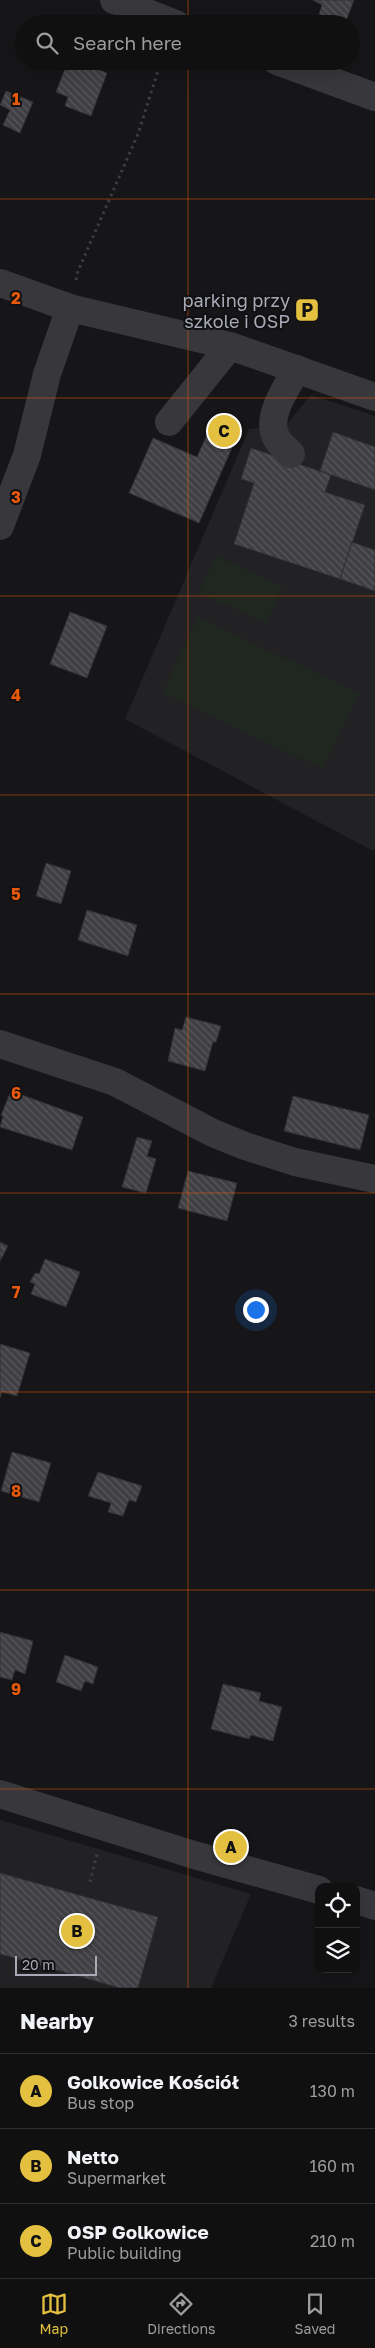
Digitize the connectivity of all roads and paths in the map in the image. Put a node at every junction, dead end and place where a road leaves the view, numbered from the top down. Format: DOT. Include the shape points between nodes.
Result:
graph roads {
  1 [pos="114,0"];
  2 [pos="153,15"];
  3 [pos="159,70"];
  4 [pos="302,70"];
  5 [pos="375,97"];
  6 [pos="0,283"];
  7 [pos="70,308"];
  8 [pos="230,346"];
  9 [pos="297,369"];
  10 [pos="375,397"];
  11 [pos="169,422"];
  12 [pos="291,454"];
  13 [pos="0,526"];
  14 [pos="0,1044"];
  15 [pos="375,1179"];
  16 [pos="0,1794"];
  17 [pos="98,1852"];
  18 [pos="90,1882"];
  19 [pos="315,1889"];
  20 [pos="360,1901"];
  21 [pos="375,1906"];
  1 -- 2 [label="street"];
  3 -- 7 [label="path" via="138,134 78,271"];
  4 -- 5 [label="street"];
  6 -- 7 [label="street"];
  7 -- 8 [label="street"];
  7 -- 13 [label="street" via="47,374 27,455"];
  8 -- 9 [label="street"];
  8 -- 11 [label="street"];
  9 -- 10 [label="street"];
  9 -- 12 [label="street" via="279,403 273,423 276,438"];
  14 -- 15 [label="street" via="115,1082 245,1146 295,1162"];
  16 -- 19 [label="street"];
  17 -- 18 [label="path"];
  20 -- 21 [label="street"];
}
